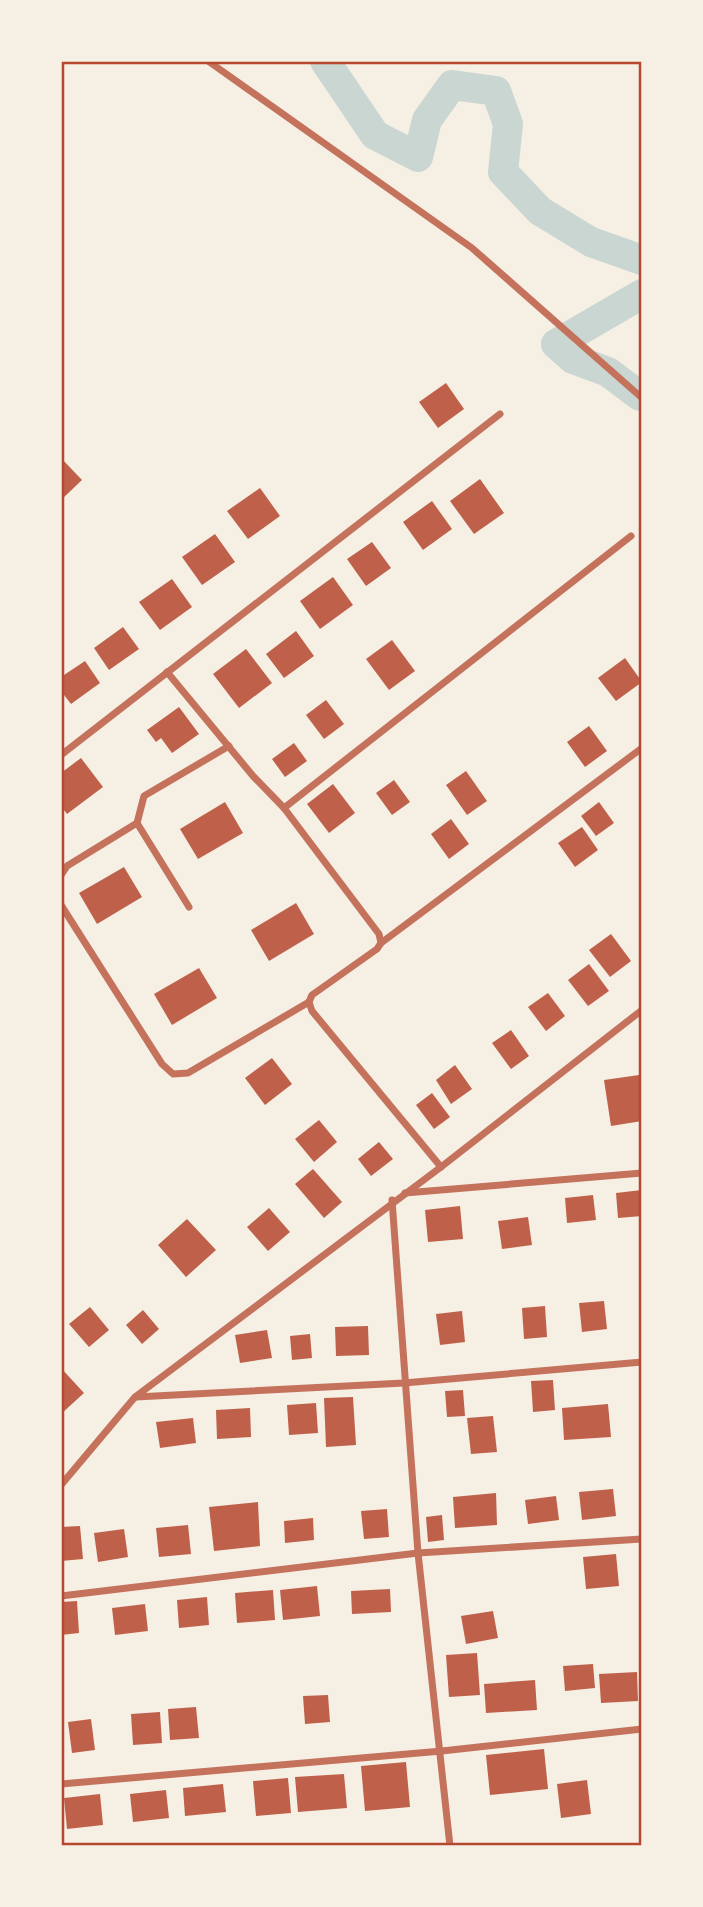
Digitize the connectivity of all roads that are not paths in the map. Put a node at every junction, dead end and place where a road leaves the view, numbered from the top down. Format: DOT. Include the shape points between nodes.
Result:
graph roads {
  1 [pos="208,61"];
  2 [pos="642,398"];
  3 [pos="500,414"];
  4 [pos="631,536"];
  5 [pos="167,672"];
  6 [pos="229,746"];
  7 [pos="642,748"];
  8 [pos="61,755"];
  9 [pos="284,808"];
  10 [pos="137,823"];
  11 [pos="61,875"];
  12 [pos="61,905"];
  13 [pos="189,906"];
  14 [pos="381,943"];
  15 [pos="309,1002"];
  16 [pos="642,1010"];
  17 [pos="441,1167"];
  18 [pos="642,1173"];
  19 [pos="402,1193"];
  20 [pos="392,1200"];
  21 [pos="642,1362"];
  22 [pos="404,1383"];
  23 [pos="135,1397"];
  24 [pos="61,1485"];
  25 [pos="642,1539"];
  26 [pos="418,1553"];
  27 [pos="61,1596"];
  28 [pos="642,1729"];
  29 [pos="442,1751"];
  30 [pos="61,1784"];
  31 [pos="450,1846"];
  1 -- 2 [label="street" via="472,248"];
  3 -- 5 [label="street"];
  4 -- 9 [label="street"];
  5 -- 6 [label="street"];
  5 -- 8 [label="street"];
  6 -- 9 [label="street"];
  6 -- 10 [label="street" via="144,796"];
  7 -- 14 [label="street"];
  9 -- 14 [label="street" via="379,934"];
  10 -- 11 [label="street" via="67,866"];
  10 -- 13 [label="street"];
  12 -- 15 [label="street" via="162,1064 173,1074 188,1073"];
  14 -- 15 [label="street" via="371,955 312,995"];
  15 -- 17 [label="street"];
  16 -- 17 [label="street"];
  17 -- 19 [label="street"];
  18 -- 19 [label="street"];
  19 -- 20 [label="street"];
  20 -- 22 [label="street"];
  20 -- 23 [label="street"];
  21 -- 22 [label="street"];
  22 -- 23 [label="street"];
  22 -- 26 [label="street"];
  23 -- 24 [label="street"];
  25 -- 26 [label="street"];
  26 -- 27 [label="street"];
  26 -- 29 [label="street"];
  28 -- 29 [label="street"];
  29 -- 30 [label="street"];
  29 -- 31 [label="street"];
}
